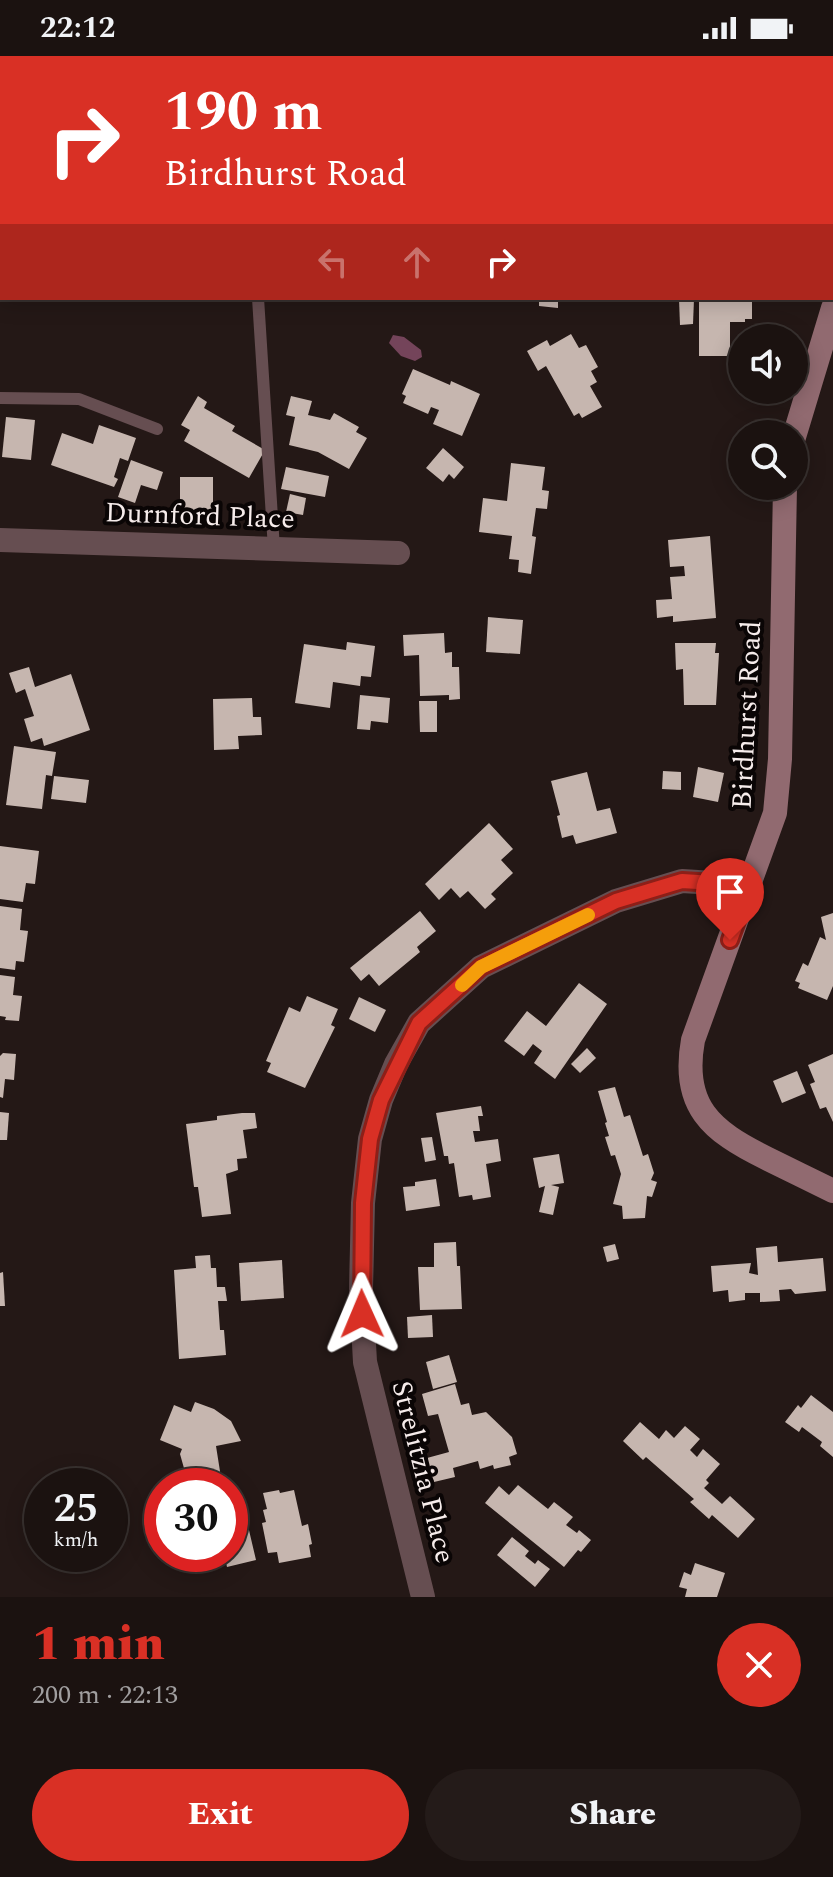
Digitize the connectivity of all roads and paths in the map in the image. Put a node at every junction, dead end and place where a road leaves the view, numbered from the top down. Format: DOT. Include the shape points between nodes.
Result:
graph roads {
  1 [pos="258,300"];
  2 [pos="833,308"];
  3 [pos="0,398"];
  4 [pos="799,420"];
  5 [pos="157,429"];
  6 [pos="785,500"];
  7 [pos="0,540"];
  8 [pos="274,549"];
  9 [pos="398,553"];
  10 [pos="748,891"];
  11 [pos="833,1191"];
  12 [pos="423,1597"];
  1 -- 8 [label="lane"];
  2 -- 4 [label="street"];
  3 -- 5 [label="lane" via="79,399"];
  6 -- 10 [label="street, Birdhurst Road" via="778,786 775,813"];
  7 -- 8 [label="street, Durnford Place"];
  8 -- 9 [label="street, Durnford Place"];
  10 -- 11 [label="street, Birdhurst Road" via="693,1040 693,1092 699,1109 725,1137"];
  10 -- 12 [label="street, Strelitzia Place" via="729,884 682,881 616,901 481,967 419,1023 396,1064 370,1139 361,1289 365,1362"];
}
